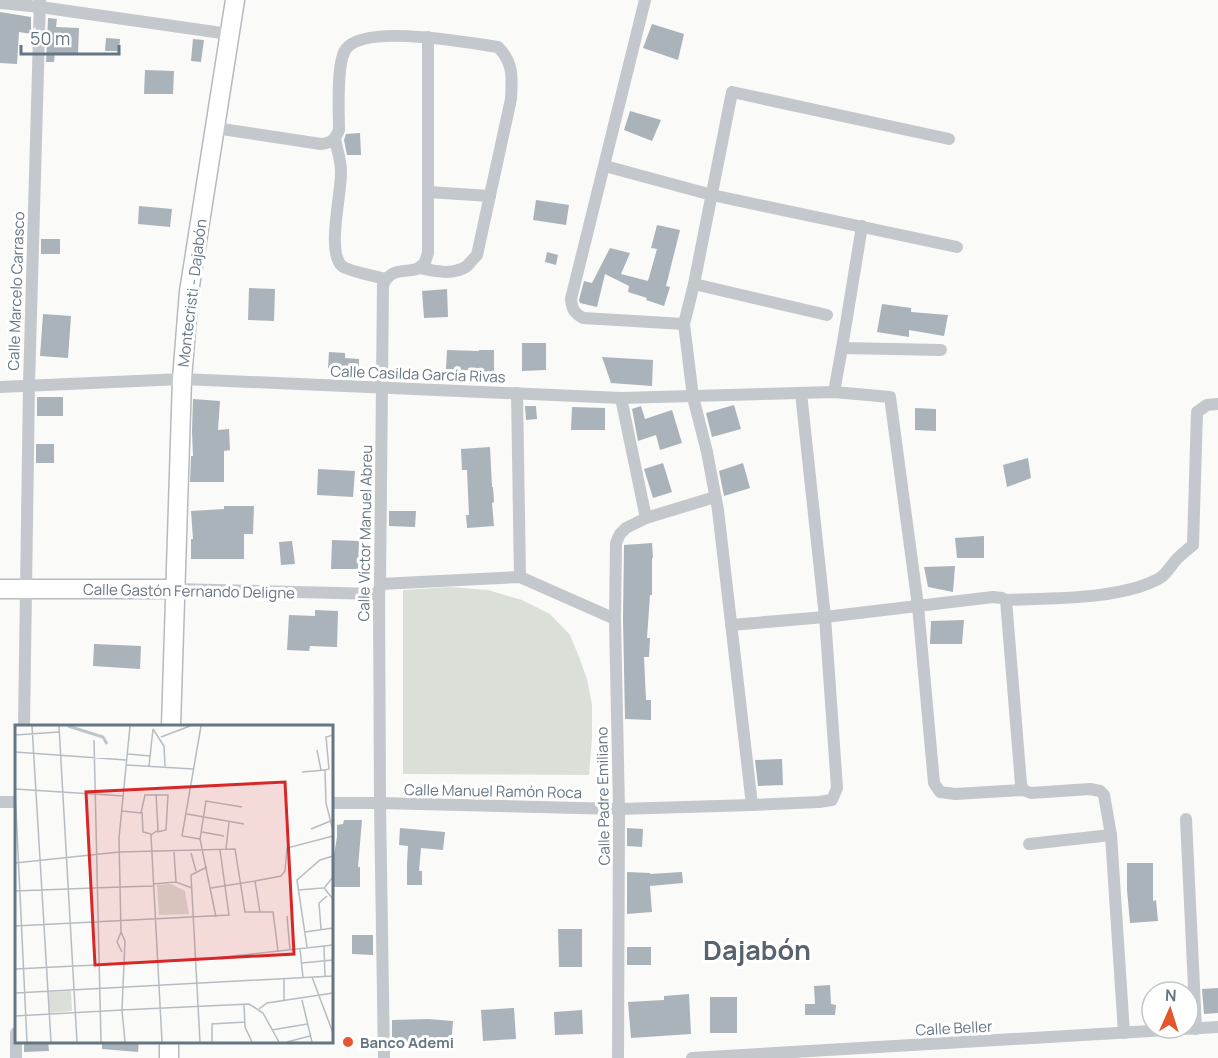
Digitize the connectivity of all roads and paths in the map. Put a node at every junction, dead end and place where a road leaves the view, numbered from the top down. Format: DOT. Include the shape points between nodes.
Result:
graph roads {
  1 [pos="235,0"];
  2 [pos="645,0"];
  3 [pos="0,3"];
  4 [pos="40,3"];
  5 [pos="229,34"];
  6 [pos="428,37"];
  7 [pos="215,128"];
  8 [pos="335,139"];
  9 [pos="949,139"];
  10 [pos="605,166"];
  11 [pos="428,192"];
  12 [pos="712,195"];
  13 [pos="489,196"];
  14 [pos="862,226"];
  15 [pos="957,247"];
  16 [pos="419,268"];
  17 [pos="386,279"];
  18 [pos="694,284"];
  19 [pos="827,315"];
  20 [pos="684,324"];
  21 [pos="842,348"];
  22 [pos="941,350"];
  23 [pos="182,379"];
  24 [pos="29,385"];
  25 [pos="0,387"];
  26 [pos="382,388"];
  27 [pos="834,392"];
  28 [pos="517,393"];
  29 [pos="801,393"];
  30 [pos="693,397"];
  31 [pos="621,398"];
  32 [pos="1218,404"];
  33 [pos="715,496"];
  34 [pos="646,518"];
  35 [pos="520,577"];
  36 [pos="0,589"];
  37 [pos="25,589"];
  38 [pos="176,589"];
  39 [pos="380,589"];
  40 [pos="1006,600"];
  41 [pos="918,606"];
  42 [pos="825,617"];
  43 [pos="615,619"];
  44 [pos="731,625"];
  45 [pos="24,725"];
  46 [pos="171,725"];
  47 [pos="1023,790"];
  48 [pos="333,803"];
  49 [pos="380,803"];
  50 [pos="752,805"];
  51 [pos="619,808"];
  52 [pos="1186,819"];
  53 [pos="1111,835"];
  54 [pos="1029,844"];
  55 [pos="1194,980"];
  56 [pos="1218,1027"];
  57 [pos="1200,1029"];
  58 [pos="1140,1032"];
  59 [pos="1124,1033"];
  60 [pos="384,1058"];
  61 [pos="618,1058"];
  62 [pos="692,1058"];
  1 -- 5 [label="main road, Montecristi - Dajabón"];
  2 -- 10 [label="street"];
  3 -- 4 [label="street"];
  4 -- 5 [label="street"];
  4 -- 24 [label="street, Calle Marcelo Carrasco"];
  5 -- 7 [label="main road, Montecristi - Dajabón"];
  6 -- 8 [label="street" via="378,36 358,39 346,49 340,63 339,130"];
  6 -- 11 [label="street"];
  6 -- 13 [label="street" via="498,47 507,55 512,72 511,99"];
  7 -- 8 [label="street" via="321,144"];
  7 -- 23 [label="main road, Montecristi - Dajabón" via="189,292"];
  8 -- 17 [label="street" via="341,170 337,261 344,268"];
  9 -- 12 [label="street" via="732,92"];
  10 -- 12 [label="street"];
  10 -- 20 [label="street" via="571,299 574,312 583,318"];
  11 -- 13 [label="street"];
  11 -- 16 [label="street" via="428,253"];
  12 -- 14 [label="street"];
  12 -- 18 [label="street"];
  13 -- 16 [label="street" via="477,255 466,267 452,272"];
  14 -- 15 [label="street"];
  14 -- 21 [label="street"];
  16 -- 17 [label="street" via="394,273"];
  17 -- 26 [label="street, Calle Víctor Manuel Abreu"];
  18 -- 19 [label="street"];
  18 -- 20 [label="street"];
  20 -- 30 [label="street"];
  21 -- 22 [label="street"];
  21 -- 27 [label="street"];
  23 -- 24 [label="street, Calle Casilda García Rivas"];
  23 -- 26 [label="street, Calle Casilda García Rivas"];
  23 -- 38 [label="main road, Montecristi - Dajabón"];
  24 -- 25 [label="street, Calle Casilda García Rivas"];
  24 -- 37 [label="street, Calle Marcelo Carrasco"];
  26 -- 28 [label="street, Calle Casilda García Rivas"];
  26 -- 39 [label="street, Calle Víctor Manuel Abreu"];
  27 -- 29 [label="street, Calle Casilda García Rivas"];
  27 -- 41 [label="street, Calle Casilda García Rivas" via="890,397"];
  28 -- 31 [label="street, Calle Casilda García Rivas"];
  28 -- 35 [label="street"];
  29 -- 30 [label="street, Calle Casilda García Rivas"];
  29 -- 42 [label="street"];
  30 -- 31 [label="street, Calle Casilda García Rivas"];
  30 -- 33 [label="street"];
  31 -- 34 [label="street"];
  32 -- 40 [label="street" via="1197,412 1193,545 1163,576 1140,586 1074,598"];
  33 -- 34 [label="street"];
  33 -- 44 [label="street"];
  34 -- 43 [label="street, Calle Padre Emiliano" via="626,528 616,543"];
  35 -- 39 [label="street, Calle Gastón Fernando Deligne"];
  35 -- 43 [label="street"];
  36 -- 37 [label="main road, Calle Gastón Fernando Deligne"];
  37 -- 38 [label="main road, Calle Gastón Fernando Deligne"];
  37 -- 45 [label="street, Calle Marcelo Carrasco"];
  38 -- 39 [label="street, Calle Gastón Fernando Deligne"];
  38 -- 46 [label="main road, Montecristi - Dajabón"];
  39 -- 49 [label="street, Calle Víctor Manuel Abreu"];
  40 -- 41 [label="street" via="993,597"];
  40 -- 47 [label="street"];
  41 -- 42 [label="street"];
  41 -- 47 [label="street" via="934,783 940,792 955,794"];
  42 -- 44 [label="street"];
  42 -- 50 [label="street, Calle Manuel Ramón Roca" via="837,788 832,800"];
  43 -- 51 [label="street, Calle Padre Emiliano"];
  44 -- 50 [label="street"];
  47 -- 53 [label="street" via="1100,791"];
  48 -- 49 [label="street, Calle Manuel Ramón Roca"];
  49 -- 51 [label="street, Calle Manuel Ramón Roca"];
  49 -- 60 [label="street, Calle Víctor Manuel Abreu"];
  50 -- 51 [label="street, Calle Manuel Ramón Roca"];
  51 -- 61 [label="street, Calle Padre Emiliano"];
  52 -- 55 [label="street"];
  53 -- 54 [label="street"];
  53 -- 59 [label="street"];
  56 -- 57 [label="street, Calle Beller"];
  58 -- 59 [label="street, Calle Beller"];
  59 -- 62 [label="street, Calle Beller"];
}
